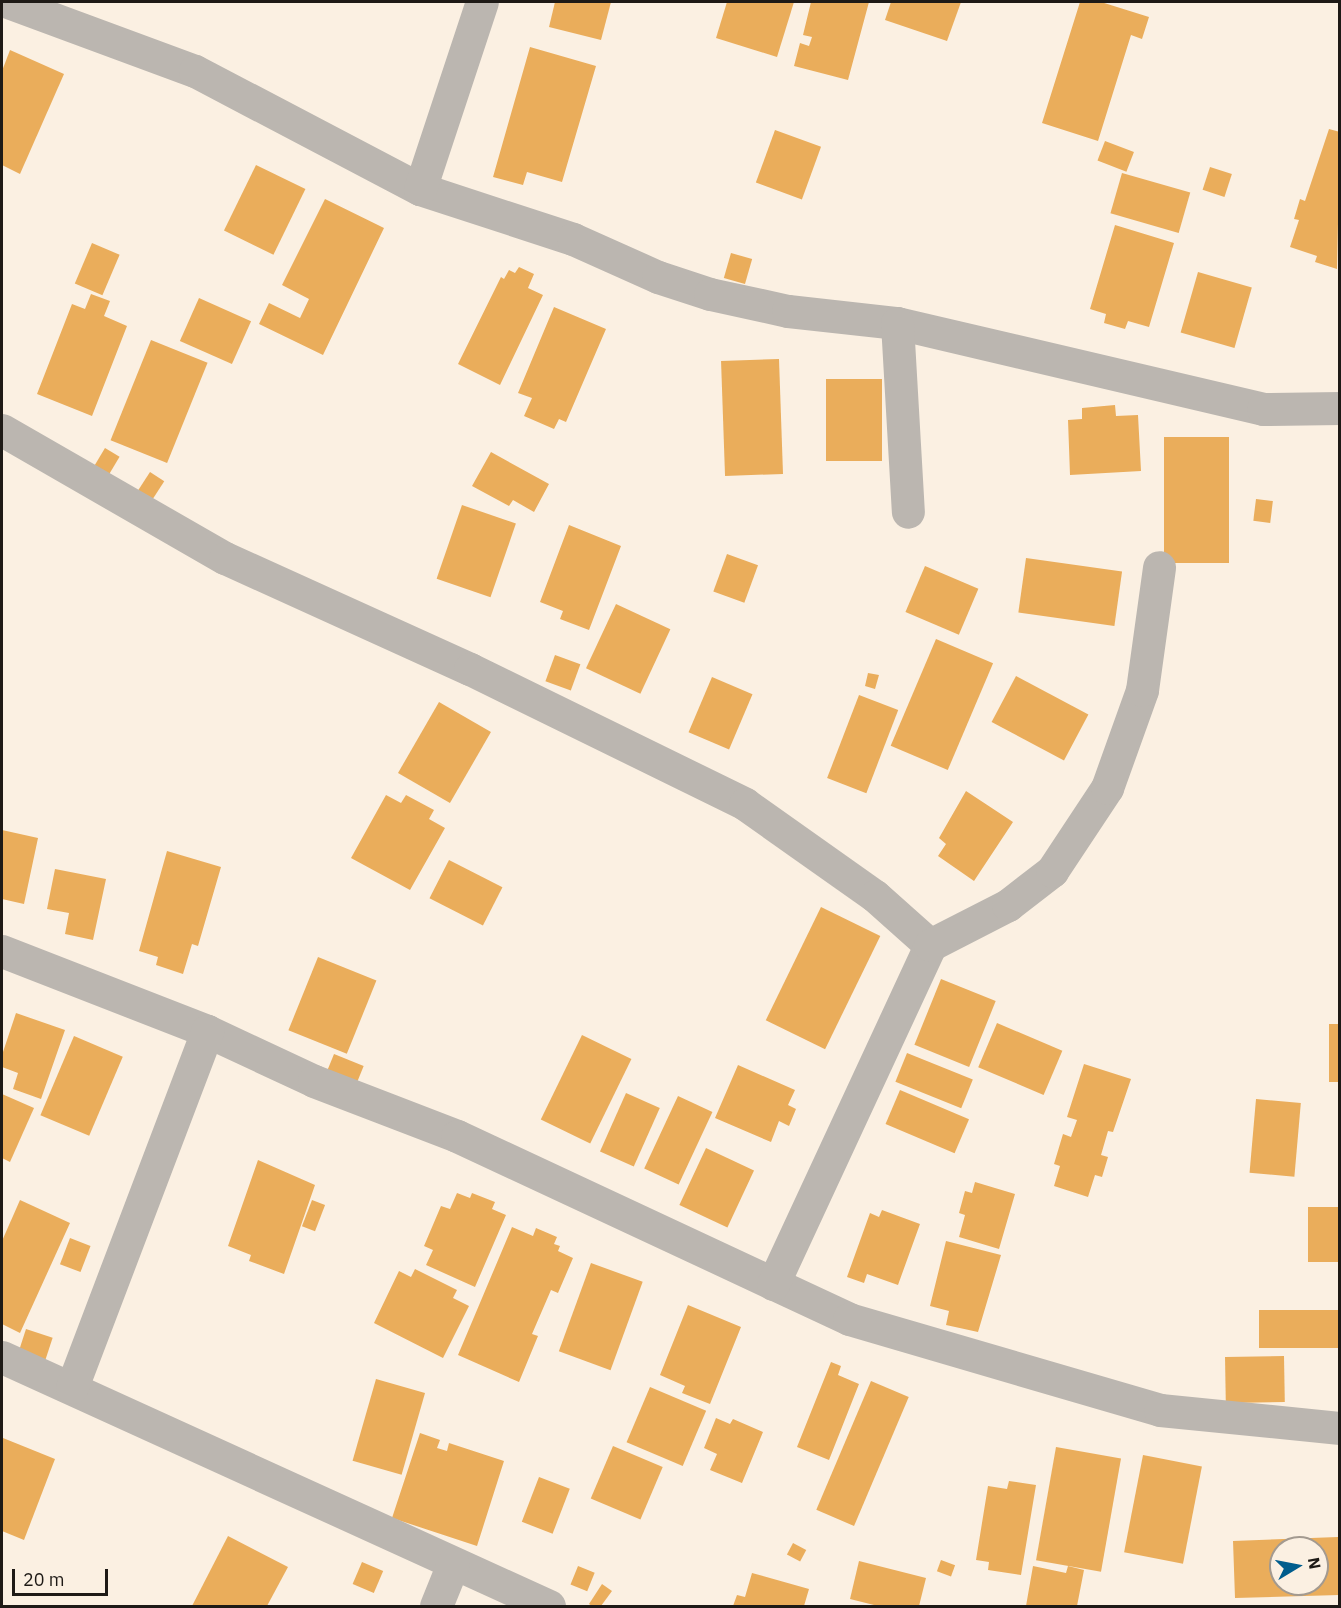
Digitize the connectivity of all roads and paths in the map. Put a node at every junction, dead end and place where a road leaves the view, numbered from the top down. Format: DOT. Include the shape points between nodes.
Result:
graph roads {
  1 [pos="8,2"];
  2 [pos="482,2"];
  3 [pos="68,13"];
  4 [pos="420,189"];
  5 [pos="897,323"];
  6 [pos="1340,408"];
  7 [pos="2,430"];
  8 [pos="908,512"];
  9 [pos="1159,567"];
  10 [pos="930,945"];
  11 [pos="2,951"];
  12 [pos="207,1031"];
  13 [pos="774,1284"];
  14 [pos="2,1357"];
  15 [pos="72,1387"];
  16 [pos="1340,1428"];
  17 [pos="453,1564"];
  18 [pos="436,1606"];
  19 [pos="549,1606"];
  1 -- 3 [label="street"];
  2 -- 4 [label="street"];
  3 -- 4 [label="street" via="195,71"];
  4 -- 5 [label="street" via="573,239 658,277 710,294 788,311"];
  5 -- 6 [label="street" via="1263,409"];
  5 -- 8 [label="street"];
  7 -- 10 [label="street" via="225,558 470,669 746,804 875,896"];
  9 -- 10 [label="street" via="1142,690 1107,788 1052,871 1008,905"];
  10 -- 13 [label="street"];
  11 -- 12 [label="street"];
  12 -- 13 [label="street" via="314,1081 457,1136"];
  12 -- 15 [label="street"];
  13 -- 16 [label="street" via="849,1318 1160,1410"];
  14 -- 15 [label="street"];
  15 -- 17 [label="street"];
  17 -- 18 [label="street"];
  17 -- 19 [label="street"];
}
